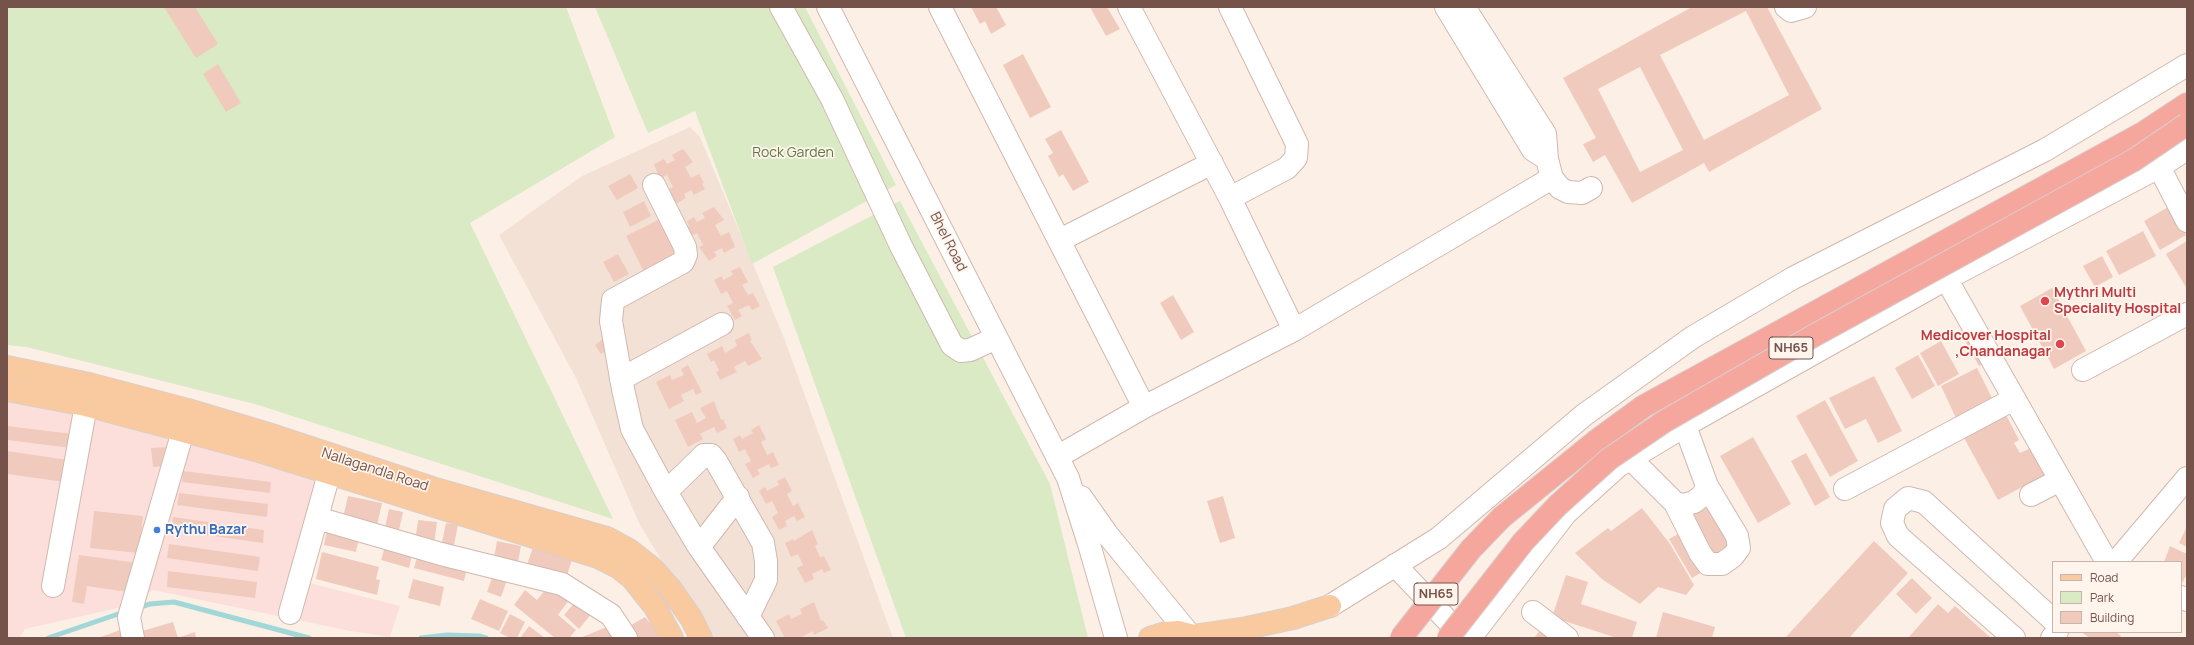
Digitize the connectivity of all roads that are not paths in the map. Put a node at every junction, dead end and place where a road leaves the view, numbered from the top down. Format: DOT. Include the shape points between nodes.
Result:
graph roads {
  1 [pos="782,7"];
  2 [pos="828,7"];
  3 [pos="940,7"];
  4 [pos="1130,7"];
  5 [pos="1230,7"];
  6 [pos="1446,7"];
  7 [pos="1464,7"];
  8 [pos="1786,7"];
  9 [pos="1805,7"];
  10 [pos="2187,65"];
  11 [pos="2187,104"];
  12 [pos="2187,124"];
  13 [pos="2150,148"];
  14 [pos="2187,149"];
  15 [pos="1212,164"];
  16 [pos="2159,168"];
  17 [pos="1549,169"];
  18 [pos="654,185"];
  19 [pos="1591,188"];
  20 [pos="1230,198"];
  21 [pos="2187,221"];
  22 [pos="1060,240"];
  23 [pos="1943,273"];
  24 [pos="2187,314"];
  25 [pos="722,324"];
  26 [pos="1300,327"];
  27 [pos="996,338"];
  28 [pos="7,367"];
  29 [pos="2083,370"];
  30 [pos="621,379"];
  31 [pos="7,390"];
  32 [pos="2014,399"];
  33 [pos="86,406"];
  34 [pos="1144,407"];
  35 [pos="1685,426"];
  36 [pos="183,431"];
  37 [pos="1057,456"];
  38 [pos="1630,458"];
  39 [pos="329,474"];
  40 [pos="1068,478"];
  41 [pos="2060,480"];
  42 [pos="1708,486"];
  43 [pos="2184,486"];
  44 [pos="1845,489"];
  45 [pos="666,492"];
  46 [pos="2031,495"];
  47 [pos="738,497"];
  48 [pos="1676,503"];
  49 [pos="317,518"];
  50 [pos="699,547"];
  51 [pos="602,548"];
  52 [pos="2106,561"];
  53 [pos="2117,561"];
  54 [pos="1395,565"];
  55 [pos="53,586"];
  56 [pos="1330,606"];
  57 [pos="1533,612"];
  58 [pos="290,613"];
  59 [pos="748,616"];
  60 [pos="2052,629"];
  61 [pos="131,632"];
  62 [pos="1189,634"];
  63 [pos="626,638"];
  64 [pos="672,638"];
  65 [pos="701,638"];
  66 [pos="763,638"];
  67 [pos="1116,638"];
  68 [pos="1150,638"];
  69 [pos="1282,638"];
  70 [pos="1401,638"];
  71 [pos="1448,638"];
  72 [pos="1464,638"];
  73 [pos="1470,638"];
  74 [pos="1567,638"];
  75 [pos="2014,638"];
  1 -- 27 [label="street" via="832,99 901,246 952,345 961,351 970,350"];
  2 -- 27 [label="street, Bhel Road"];
  3 -- 22 [label="street"];
  4 -- 15 [label="street"];
  5 -- 20 [label="street" via="1297,144 1296,158 1286,168"];
  6 -- 17 [label="street" via="1533,150"];
  7 -- 17 [label="street" via="1545,134"];
  8 -- 9 [label="street" via="1791,11"];
  10 -- 54 [label="street" via="2045,150 1793,278 1693,337 1584,415 1439,538"];
  11 -- 70 [label="highway, NH65, bridge" via="2143,133 1644,406 1502,517 1471,549"];
  12 -- 13 [label="highway, NH65, bridge"];
  13 -- 16 [label="street"];
  13 -- 23 [label="highway, NH65, bridge" via="2134,160"];
  14 -- 16 [label="street"];
  15 -- 20 [label="street"];
  15 -- 22 [label="street"];
  16 -- 21 [label="street"];
  16 -- 23 [label="street"];
  17 -- 19 [label="street" via="1560,188 1568,192 1582,192"];
  17 -- 26 [label="street"];
  18 -- 30 [label="street" via="685,247 686,255 683,262 613,300 612,321"];
  20 -- 26 [label="street"];
  22 -- 34 [label="street"];
  23 -- 32 [label="street"];
  23 -- 35 [label="street"];
  23 -- 71 [label="highway, NH65, bridge" via="1815,335 1665,421 1609,459 1558,505 1523,542"];
  24 -- 29 [label="street"];
  25 -- 30 [label="street"];
  26 -- 34 [label="street"];
  27 -- 37 [label="street, Bhel Road"];
  28 -- 51 [label="main road, Nallagandla Road" via="89,384 266,433"];
  30 -- 45 [label="street" via="632,429"];
  31 -- 33 [label="main road, Nallagandla Road"];
  32 -- 41 [label="street"];
  32 -- 44 [label="street"];
  33 -- 36 [label="main road, Nallagandla Road"];
  33 -- 55 [label="street"];
  34 -- 37 [label="street"];
  35 -- 38 [label="street"];
  35 -- 42 [label="street"];
  36 -- 39 [label="main road, Nallagandla Road" via="259,451"];
  36 -- 61 [label="street" via="129,617"];
  37 -- 40 [label="street, Bhel Road"];
  38 -- 48 [label="street"];
  38 -- 73 [label="street" via="1566,513"];
  39 -- 49 [label="street"];
  39 -- 51 [label="main road, Nallagandla Road"];
  40 -- 62 [label="street" via="1107,534"];
  40 -- 67 [label="street" via="1090,544"];
  41 -- 46 [label="street"];
  41 -- 52 [label="street"];
  42 -- 48 [label="street" via="1703,495 1694,502 1684,505"];
  42 -- 48 [label="street" via="1737,536 1739,548 1734,556 1722,564 1708,564"];
  43 -- 53 [label="street"];
  45 -- 47 [label="street" via="699,458 711,455"];
  45 -- 50 [label="street"];
  47 -- 50 [label="street"];
  47 -- 59 [label="street" via="763,543 766,561 766,580"];
  49 -- 58 [label="street"];
  49 -- 63 [label="street" via="441,554 562,584 611,615"];
  50 -- 59 [label="street"];
  51 -- 64 [label="main road, Nallagandla Road" via="618,567 632,578 655,607"];
  51 -- 65 [label="main road, Nallagandla Road" via="629,550 652,568 670,588 691,618"];
  54 -- 56 [label="street"];
  54 -- 72 [label="street"];
  56 -- 62 [label="main road" via="1293,618 1247,628 1193,636"];
  56 -- 69 [label="main road"];
  57 -- 74 [label="street"];
  59 -- 66 [label="street"];
  60 -- 75 [label="street" via="1924,502 1908,498 1895,509 1892,523 1898,536"];
  62 -- 68 [label="main road" via="1166,633"];
}
